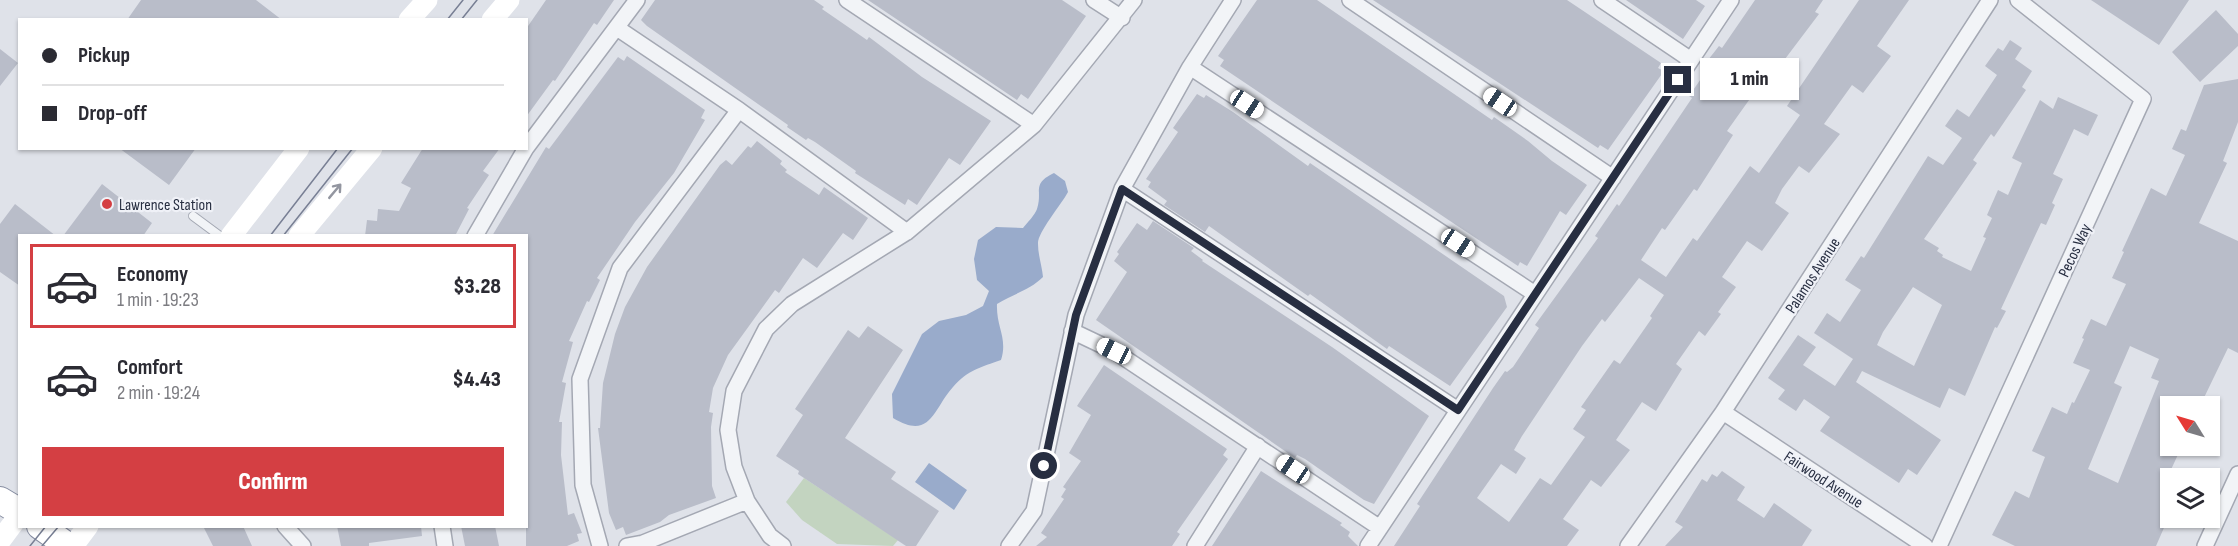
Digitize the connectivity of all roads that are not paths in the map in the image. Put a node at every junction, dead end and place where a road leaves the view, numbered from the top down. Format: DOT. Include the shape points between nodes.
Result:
graph roads {
  1 [pos="427,0"];
  2 [pos="509,0"];
  3 [pos="637,0"];
  4 [pos="847,0"];
  5 [pos="1094,0"];
  6 [pos="1134,0"];
  7 [pos="1350,0"];
  8 [pos="1602,0"];
  9 [pos="1731,0"];
  10 [pos="1990,0"];
  11 [pos="2018,0"];
  12 [pos="1229,1"];
  13 [pos="411,18"];
  14 [pos="494,18"];
  15 [pos="1122,18"];
  16 [pos="618,28"];
  17 [pos="1691,60"];
  18 [pos="1190,67"];
  19 [pos="739,110"];
  20 [pos="1034,125"];
  21 [pos="528,145"];
  22 [pos="297,150"];
  23 [pos="370,150"];
  24 [pos="525,150"];
  25 [pos="1613,178"];
  26 [pos="1122,189"];
  27 [pos="193,216"];
  28 [pos="907,232"];
  29 [pos="217,234"];
  30 [pos="232,234"];
  31 [pos="301,234"];
  32 [pos="476,234"];
  33 [pos="1535,294"];
  34 [pos="1072,332"];
  35 [pos="1458,410"];
  36 [pos="1723,412"];
  37 [pos="1258,446"];
  38 [pos="2238,474"];
  39 [pos="0,500"];
  40 [pos="747,501"];
  41 [pos="18,512"];
  42 [pos="18,516"];
  43 [pos="43,528"];
  44 [pos="86,528"];
  45 [pos="287,528"];
  46 [pos="442,528"];
  47 [pos="1380,528"];
  48 [pos="0,541"];
  49 [pos="68,546"];
  50 [pos="73,546"];
  51 [pos="303,546"];
  52 [pos="445,546"];
  53 [pos="600,546"];
  54 [pos="627,546"];
  55 [pos="783,546"];
  56 [pos="1009,546"];
  57 [pos="1194,546"];
  58 [pos="1368,546"];
  59 [pos="1628,546"];
  60 [pos="1925,546"];
  61 [pos="1939,546"];
  62 [pos="2205,546"];
  1 -- 13 [label="main road"];
  2 -- 14 [label="main road"];
  3 -- 16 [label="street"];
  4 -- 20 [label="street"];
  5 -- 15 [label="street"];
  6 -- 15 [label="street"];
  7 -- 25 [label="street"];
  8 -- 17 [label="street"];
  9 -- 17 [label="street"];
  10 -- 36 [label="street, Palamos Avenue"];
  11 -- 61 [label="street, Pecos Way" via="2143,99"];
  12 -- 18 [label="street"];
  15 -- 20 [label="street"];
  16 -- 19 [label="street"];
  16 -- 21 [label="street"];
  17 -- 25 [label="street"];
  18 -- 26 [label="street"];
  18 -- 33 [label="street"];
  19 -- 28 [label="street"];
  19 -- 53 [label="street" via="620,268 580,379 583,485"];
  20 -- 28 [label="street"];
  22 -- 30 [label="main road"];
  31 -- 23 [label="main road, one-way"];
  24 -- 32 [label="street"];
  25 -- 33 [label="street"];
  26 -- 34 [label="street"];
  26 -- 35 [label="street"];
  27 -- 29 [label="lane"];
  28 -- 40 [label="street" via="792,304 766,329 734,391 728,430 734,467"];
  33 -- 35 [label="street"];
  34 -- 37 [label="street" via="1114,351"];
  34 -- 56 [label="street" via="1034,511"];
  35 -- 47 [label="street"];
  36 -- 59 [label="street, Palamos Avenue"];
  36 -- 60 [label="street, Fairwood Avenue"];
  37 -- 47 [label="street"];
  37 -- 57 [label="street"];
  38 -- 62 [label="street"];
  39 -- 41 [label="highway"];
  40 -- 54 [label="street"];
  40 -- 55 [label="street" via="770,536"];
  42 -- 48 [label="main road"];
  43 -- 49 [label="highway"];
  44 -- 50 [label="main road"];
  45 -- 51 [label="street"];
  46 -- 52 [label="street"];
  47 -- 58 [label="street"];
}
